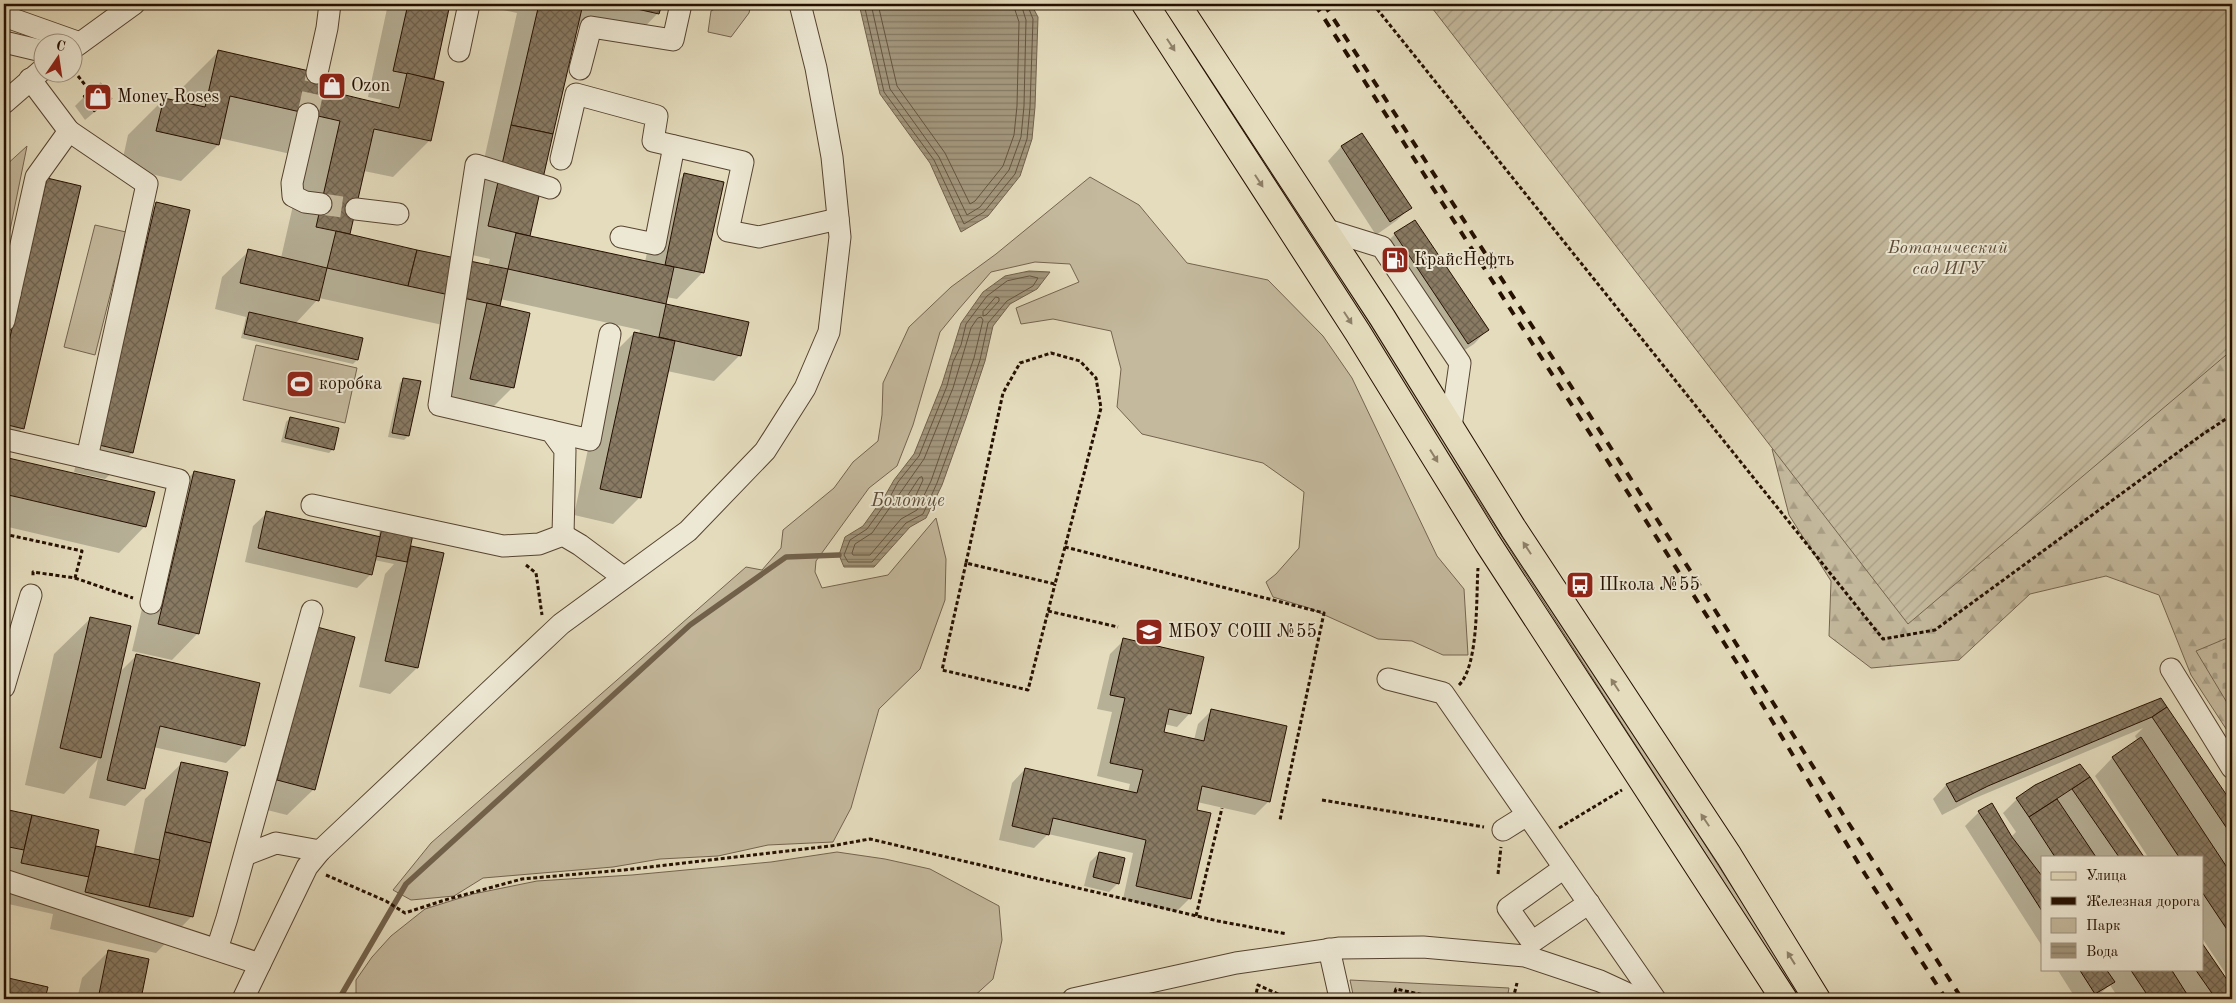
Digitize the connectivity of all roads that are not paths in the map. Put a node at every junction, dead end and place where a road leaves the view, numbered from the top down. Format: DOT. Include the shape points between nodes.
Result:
graph roads {
  1 [pos="134,4"];
  2 [pos="330,4"];
  3 [pos="469,4"];
  4 [pos="681,4"];
  5 [pos="800,4"];
  6 [pos="1145,4"];
  7 [pos="1177,4"];
  8 [pos="4,16"];
  9 [pos="42,32"];
  10 [pos="4,42"];
  11 [pos="82,42"];
  12 [pos="32,49"];
  13 [pos="459,51"];
  14 [pos="580,69"];
  15 [pos="317,73"];
  16 [pos="32,78"];
  17 [pos="40,82"];
  18 [pos="4,103"];
  19 [pos="308,114"];
  20 [pos="69,131"];
  21 [pos="674,146"];
  22 [pos="561,159"];
  23 [pos="550,188"];
  24 [pos="321,204"];
  25 [pos="356,209"];
  26 [pos="398,214"];
  27 [pos="838,219"];
  28 [pos="1324,229"];
  29 [pos="621,237"];
  30 [pos="7,294"];
  31 [pos="4,321"];
  32 [pos="610,334"];
  33 [pos="1451,427"];
  34 [pos="551,431"];
  35 [pos="4,439"];
  36 [pos="87,458"];
  37 [pos="312,505"];
  38 [pos="563,536"];
  39 [pos="624,577"];
  40 [pos="30,600"];
  41 [pos="151,603"];
  42 [pos="312,611"];
  43 [pos="2171,669"];
  44 [pos="1388,679"];
  45 [pos="4,687"];
  46 [pos="2232,768"];
  47 [pos="1527,815"];
  48 [pos="1503,830"];
  49 [pos="245,855"];
  50 [pos="320,862"];
  51 [pos="1564,868"];
  52 [pos="4,880"];
  53 [pos="1589,903"];
  54 [pos="217,949"];
  55 [pos="1329,949"];
  56 [pos="260,964"];
  57 [pos="1340,998"];
  58 [pos="243,999"];
  59 [pos="1073,999"];
  60 [pos="1639,999"];
  61 [pos="1655,999"];
  62 [pos="1784,999"];
  63 [pos="1817,999"];
  1 -- 11 [label="street"];
  2 -- 15 [label="street"];
  3 -- 13 [label="street"];
  4 -- 14 [label="street" via="673,40 591,26"];
  5 -- 27 [label="street" via="816,68 832,157"];
  6 -- 62 [label="main road, one-way" via="1358,333 1487,542"];
  7 -- 28 [label="main road"];
  8 -- 9 [label="street"];
  10 -- 12 [label="street"];
  16 -- 18 [label="street"];
  17 -- 20 [label="street"];
  19 -- 24 [label="street" via="292,183 293,196"];
  20 -- 30 [label="street" via="36,177"];
  20 -- 36 [label="street" via="147,184"];
  21 -- 22 [label="street" via="653,141 657,116 576,94"];
  21 -- 27 [label="street" via="743,162 728,231 759,237"];
  21 -- 29 [label="street" via="655,244"];
  23 -- 34 [label="street" via="476,165 439,405"];
  25 -- 26 [label="street"];
  27 -- 39 [label="street" via="840,237 829,332 805,388 765,451 688,531"];
  28 -- 33 [label="main road"];
  28 -- 33 [label="street" via="1382,247 1460,362"];
  30 -- 31 [label="street"];
  32 -- 34 [label="street" via="590,440"];
  63 -- 33 [label="main road, one-way" via="1729,856 1513,528"];
  34 -- 38 [label="street" via="565,450"];
  35 -- 36 [label="street"];
  36 -- 41 [label="street" via="179,480"];
  37 -- 38 [label="street" via="509,546 539,544"];
  38 -- 39 [label="street"];
  39 -- 50 [label="street" via="561,624"];
  40 -- 45 [label="street"];
  42 -- 49 [label="street"];
  43 -- 46 [label="street"];
  44 -- 47 [label="street" via="1443,693"];
  47 -- 48 [label="street"];
  47 -- 51 [label="street"];
  49 -- 50 [label="street" via="276,843"];
  49 -- 54 [label="street"];
  50 -- 56 [label="street" via="306,866"];
  51 -- 53 [label="street"];
  51 -- 53 [label="street" via="1508,908 1527,935 1532,942"];
  52 -- 54 [label="street"];
  53 -- 61 [label="street"];
  54 -- 56 [label="street"];
  55 -- 57 [label="street"];
  55 -- 59 [label="street" via="1236,963"];
  55 -- 60 [label="street" via="1423,947 1525,956 1600,981"];
  56 -- 58 [label="street"];
}
